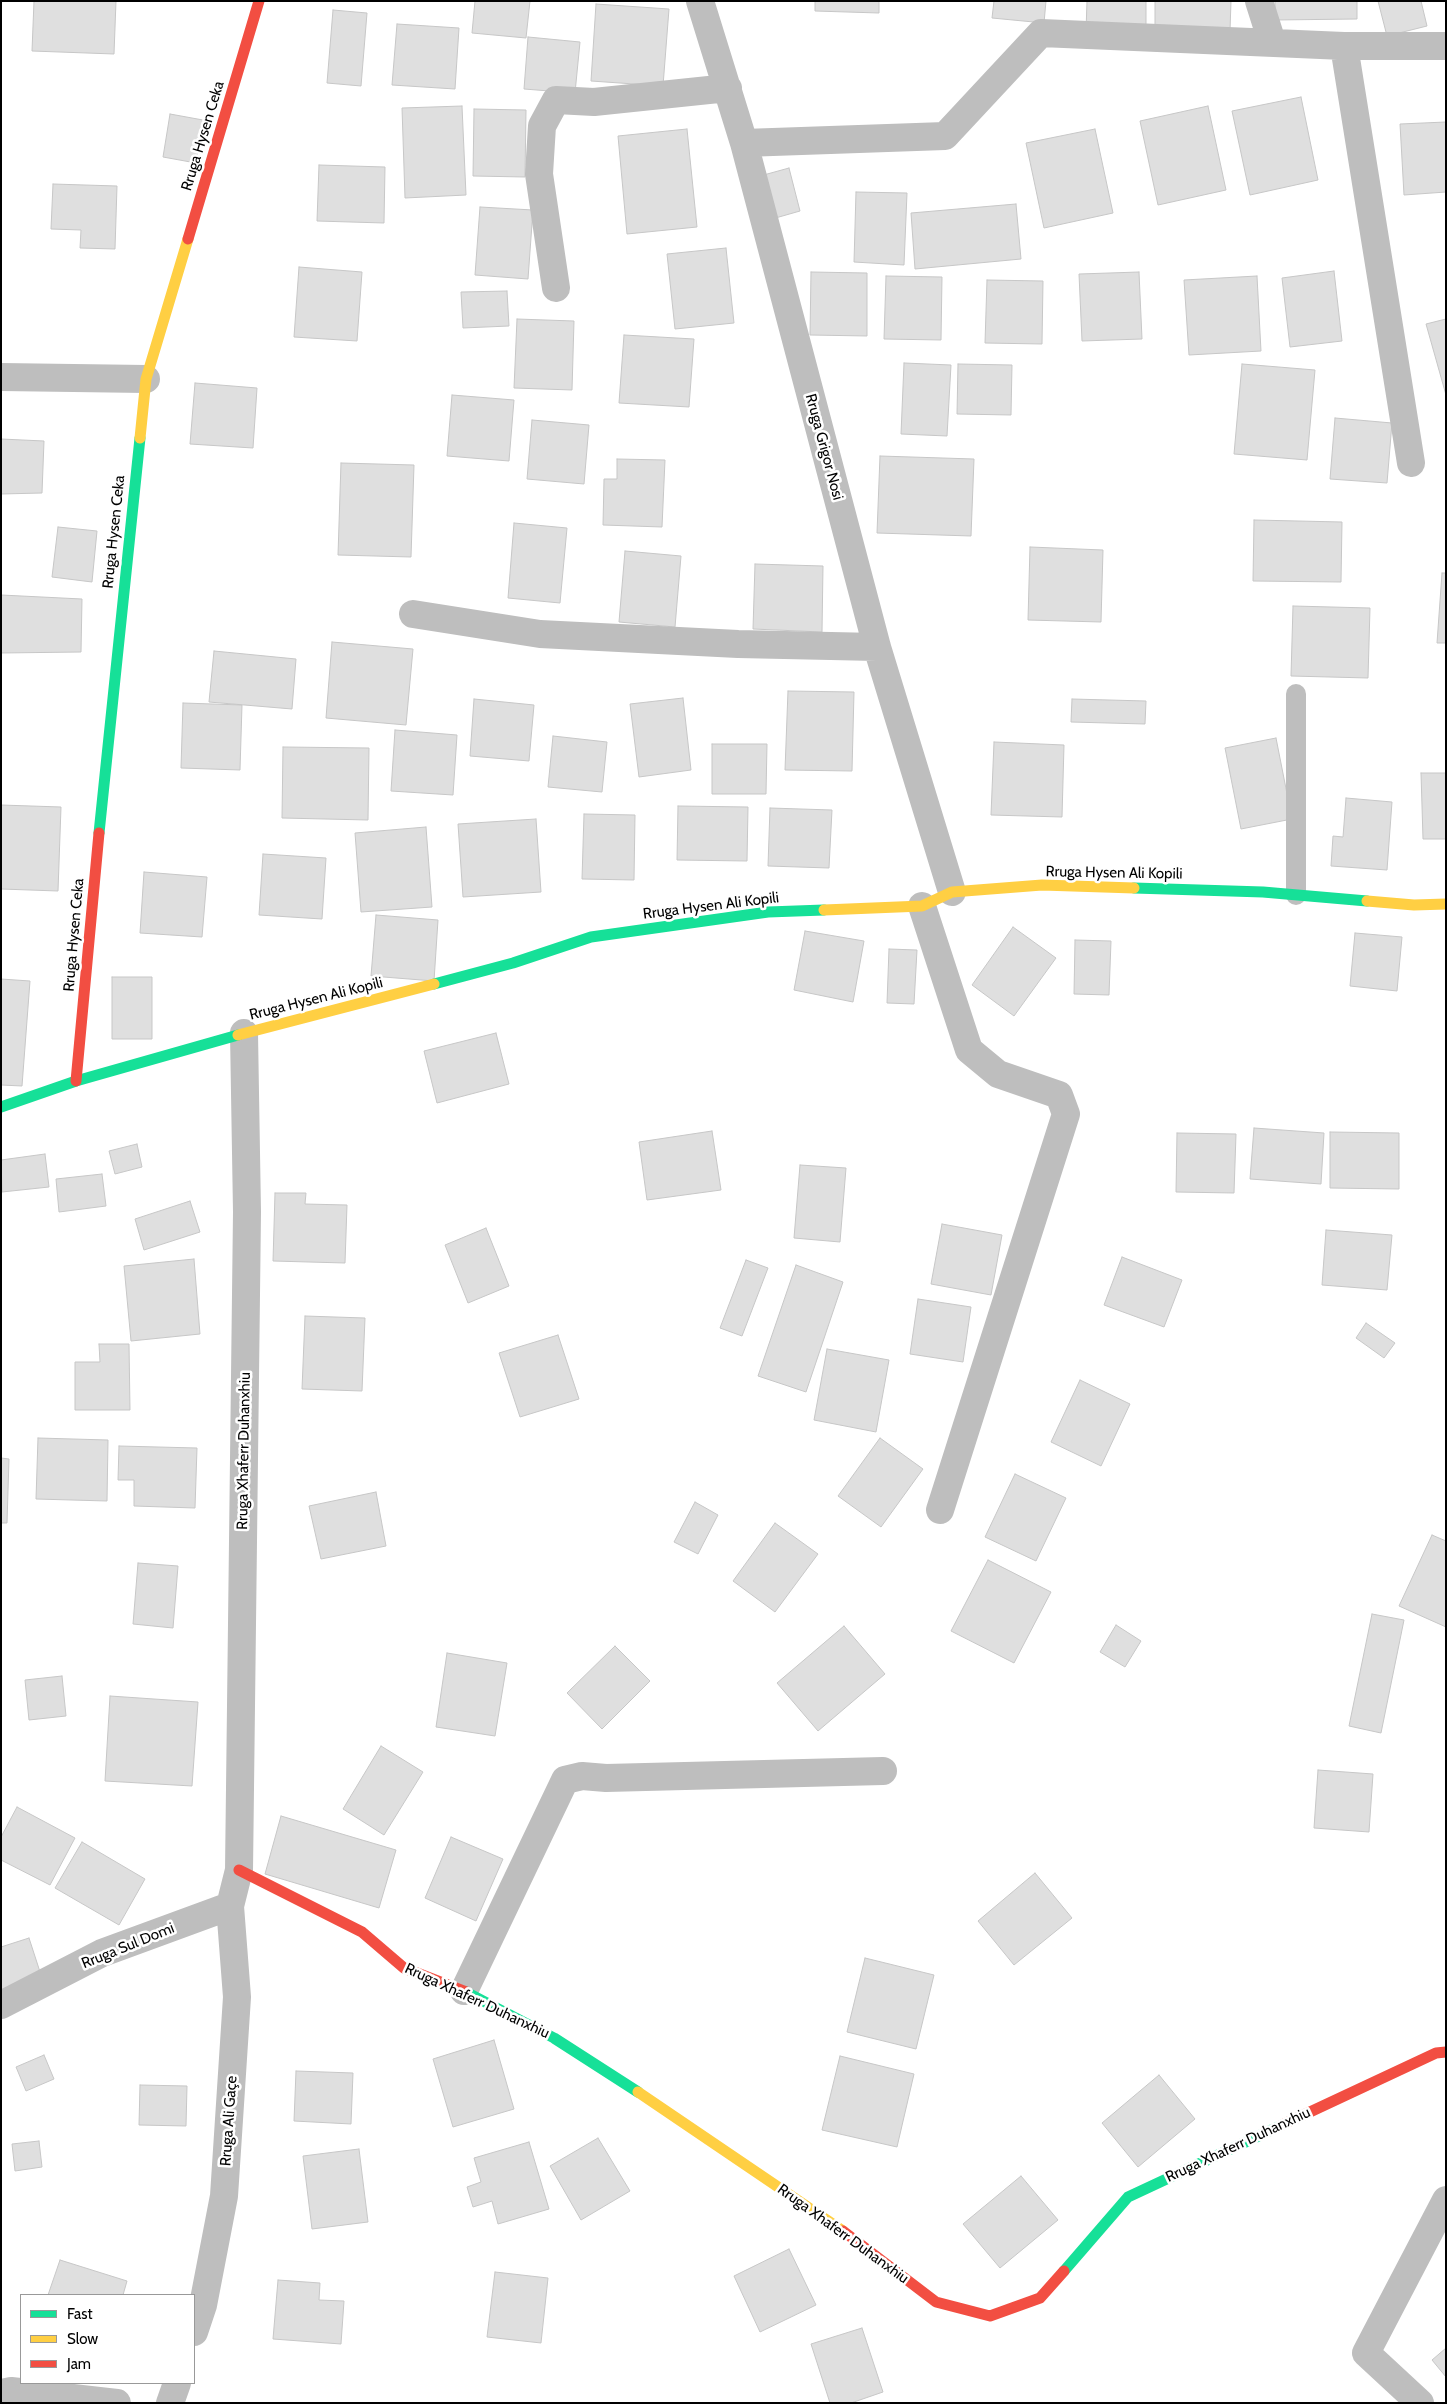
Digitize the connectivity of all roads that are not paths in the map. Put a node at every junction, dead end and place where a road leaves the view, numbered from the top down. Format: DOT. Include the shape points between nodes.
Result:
graph roads {
  1 [pos="259,1"];
  2 [pos="700,1"];
  3 [pos="1259,1"];
  4 [pos="1272,42"];
  5 [pos="1344,46"];
  6 [pos="1446,46"];
  7 [pos="728,88"];
  8 [pos="744,143"];
  9 [pos="556,288"];
  10 [pos="1,377"];
  11 [pos="146,379"];
  12 [pos="1411,463"];
  13 [pos="413,614"];
  14 [pos="876,647"];
  15 [pos="1296,694"];
  16 [pos="952,892"];
  17 [pos="1296,895"];
  18 [pos="1446,904"];
  19 [pos="922,906"];
  20 [pos="244,1033"];
  21 [pos="76,1081"];
  22 [pos="1,1108"];
  23 [pos="940,1510"];
  24 [pos="883,1771"];
  25 [pos="239,1870"];
  26 [pos="230,1906"];
  27 [pos="464,1991"];
  28 [pos="1,2005"];
  29 [pos="1446,2052"];
  30 [pos="1446,2200"];
  31 [pos="195,2329"];
  32 [pos="176,2384"];
  33 [pos="1,2393"];
  34 [pos="117,2403"];
  35 [pos="170,2403"];
  36 [pos="1420,2403"];
  1 -- 11 [label="street, Rruga Hysen Ceka"];
  2 -- 7 [label="street, Rruga Grigor Nosi"];
  3 -- 4 [label="street"];
  4 -- 5 [label="street"];
  4 -- 8 [label="street" via="1040,33 945,136"];
  5 -- 6 [label="street"];
  5 -- 12 [label="street"];
  7 -- 8 [label="street, Rruga Grigor Nosi"];
  7 -- 9 [label="street" via="594,102 556,100 542,126 539,174"];
  8 -- 14 [label="street, Rruga Grigor Nosi"];
  10 -- 11 [label="street"];
  11 -- 21 [label="street, Rruga Hysen Ceka" via="104,774"];
  13 -- 14 [label="street" via="540,634"];
  14 -- 16 [label="street, Rruga Grigor Nosi"];
  15 -- 17 [label="lane"];
  16 -- 17 [label="street, Rruga Hysen Ali Kopili" via="1042,885"];
  16 -- 19 [label="street, Rruga Hysen Ali Kopili"];
  17 -- 18 [label="street, Rruga Hysen Ali Kopili" via="1414,905"];
  19 -- 20 [label="street, Rruga Hysen Ali Kopili" via="768,912 591,937 513,964"];
  19 -- 23 [label="street" via="969,1050 998,1074 1059,1095 1066,1114"];
  20 -- 21 [label="street, Rruga Hysen Ali Kopili"];
  20 -- 25 [label="street, Rruga Xhaferr Duhanxhiu" via="247,1212"];
  21 -- 22 [label="street, Rruga Hysen Ali Kopili"];
  24 -- 27 [label="street" via="582,1776 565,1780"];
  25 -- 26 [label="street, Rruga Xhaferr Duhanxhiu"];
  25 -- 27 [label="street, Rruga Xhaferr Duhanxhiu" via="362,1932 404,1968"];
  26 -- 28 [label="street, Rruga Sul Domi" via="102,1953"];
  26 -- 31 [label="street, Rruga Ali Gaçe" via="237,1997 224,2196 203,2305"];
  27 -- 29 [label="street, Rruga Xhaferr Duhanxhiu" via="554,2038 644,2096 868,2248 936,2302 990,2316 1040,2298 1128,2197 1436,2053"];
  30 -- 36 [label="street" via="1366,2353"];
  32 -- 35 [label="street"];
  33 -- 34 [label="street" via="11,2391"];
}
